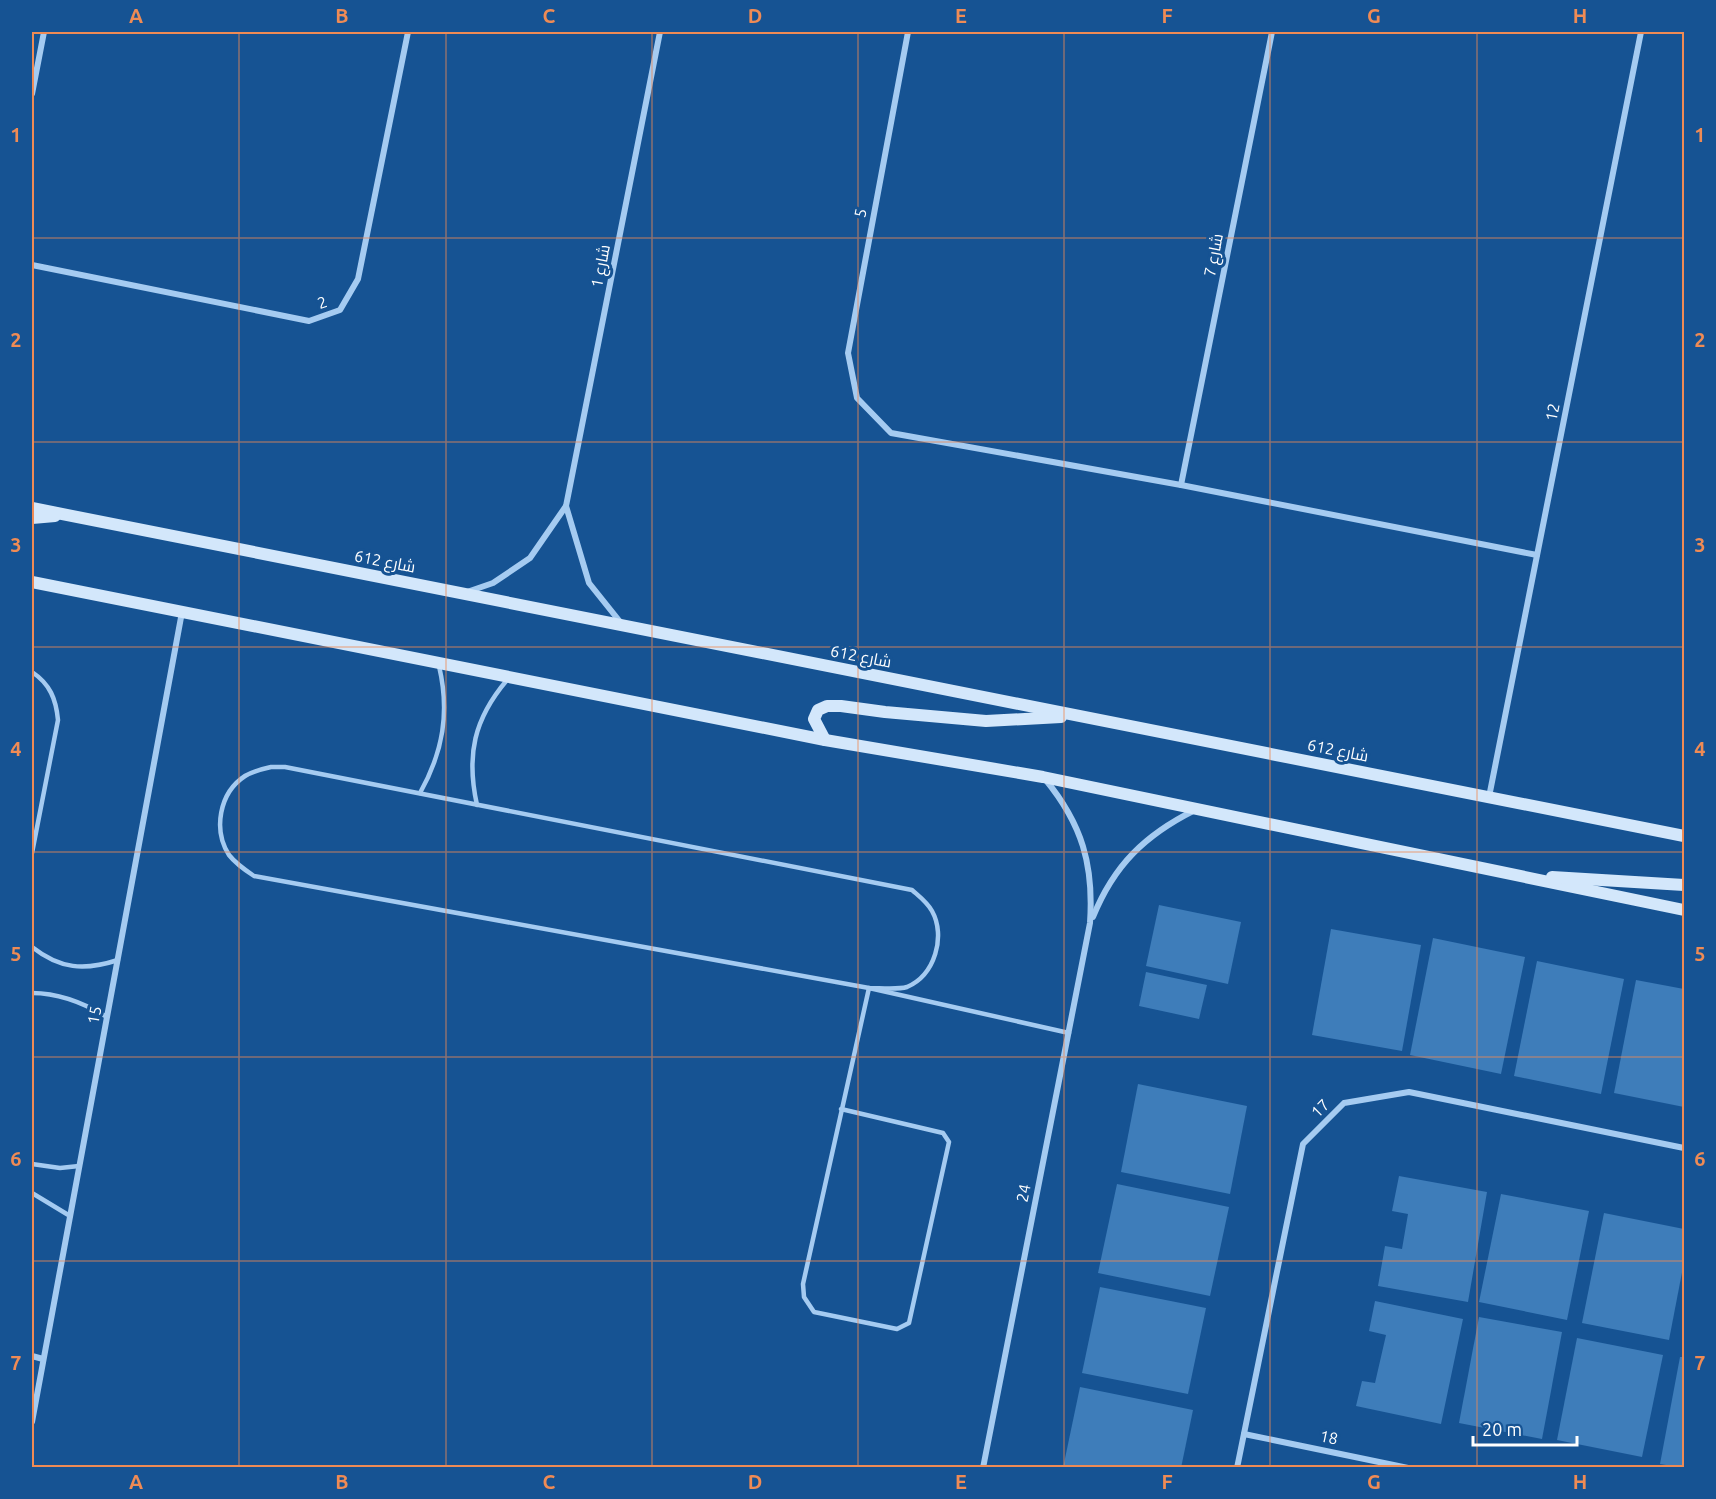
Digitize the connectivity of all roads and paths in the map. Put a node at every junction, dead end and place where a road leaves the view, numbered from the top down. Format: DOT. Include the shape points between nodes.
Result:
graph roads {
  1 [pos="44,32"];
  2 [pos="408,32"];
  3 [pos="660,32"];
  4 [pos="908,32"];
  5 [pos="1272,32"];
  6 [pos="1641,32"];
  7 [pos="32,94"];
  8 [pos="32,265"];
  9 [pos="1181,485"];
  10 [pos="566,506"];
  11 [pos="32,508"];
  12 [pos="68,515"];
  13 [pos="32,519"];
  14 [pos="1537,555"];
  15 [pos="32,582"];
  16 [pos="464,594"];
  17 [pos="182,612"];
  18 [pos="623,625"];
  19 [pos="439,663"];
  20 [pos="32,672"];
  21 [pos="510,677"];
  22 [pos="1080,716"];
  23 [pos="825,740"];
  24 [pos="1043,777"];
  25 [pos="420,793"];
  26 [pos="1489,797"];
  27 [pos="477,805"];
  28 [pos="1197,809"];
  29 [pos="1684,836"];
  30 [pos="32,853"];
  31 [pos="1503,874"];
  32 [pos="1684,885"];
  33 [pos="1684,910"];
  34 [pos="1090,923"];
  35 [pos="32,947"];
  36 [pos="117,960"];
  37 [pos="869,988"];
  38 [pos="32,993"];
  39 [pos="107,1017"];
  40 [pos="1069,1033"];
  41 [pos="841,1109"];
  42 [pos="1684,1149"];
  43 [pos="32,1164"];
  44 [pos="79,1166"];
  45 [pos="32,1193"];
  46 [pos="70,1216"];
  47 [pos="32,1356"];
  48 [pos="43,1359"];
  49 [pos="32,1422"];
  50 [pos="1244,1434"];
  51 [pos="983,1467"];
  52 [pos="1237,1467"];
  53 [pos="1408,1467"];
  1 -- 7 [label="street"];
  2 -- 8 [label="street, 2" via="358,279 340,310 309,321"];
  3 -- 10 [label="street, شارع 1"];
  4 -- 9 [label="street, 5" via="848,353 857,398 891,433"];
  5 -- 9 [label="street, شارع 7"];
  6 -- 14 [label="street, 12"];
  9 -- 14 [label="street"];
  10 -- 16 [label="street, شارع 1" via="531,558 492,583"];
  10 -- 18 [label="street, شارع 1" via="589,583"];
  11 -- 12 [label="street, شارع 612"];
  12 -- 13 [label="street"];
  12 -- 16 [label="street, شارع 612"];
  14 -- 26 [label="street, 12"];
  15 -- 17 [label="street"];
  16 -- 18 [label="street, شارع 612"];
  17 -- 19 [label="street"];
  17 -- 36 [label="street, 15"];
  18 -- 22 [label="street, شارع 612"];
  19 -- 21 [label="street"];
  19 -- 25 [label="lane" via="446,708 444,730 439,753"];
  20 -- 30 [label="lane" via="51,690 58,720"];
  21 -- 23 [label="street"];
  21 -- 27 [label="lane" via="483,714 475,736 472,782"];
  22 -- 23 [label="street" via="986,721 826,706 814,719"];
  22 -- 26 [label="street, شارع 612"];
  23 -- 24 [label="street"];
  24 -- 28 [label="street"];
  24 -- 34 [label="street, 24" via="1060,797 1083,845 1091,887"];
  25 -- 27 [label="lane"];
  25 -- 37 [label="lane" via="271,766 244,776 226,798 220,819 223,842 235,862 254,876"];
  26 -- 29 [label="street, شارع 612"];
  27 -- 37 [label="lane" via="912,890 924,900 938,926 936,955 918,980 906,987"];
  28 -- 31 [label="street"];
  28 -- 34 [label="street, 24" via="1150,836 1131,854 1105,890"];
  31 -- 32 [label="street"];
  31 -- 33 [label="street"];
  34 -- 40 [label="street, 24"];
  35 -- 36 [label="lane" via="61,964 80,967"];
  36 -- 39 [label="street, 15"];
  37 -- 40 [label="lane"];
  37 -- 41 [label="lane"];
  38 -- 39 [label="lane" via="73,1000"];
  39 -- 44 [label="street, 15"];
  40 -- 51 [label="street, 24"];
  41 -- 41 [label="lane" via="943,1133 949,1142 909,1323 897,1329 814,1312 804,1298 803,1284"];
  42 -- 50 [label="street, 17" via="1409,1092 1344,1103 1303,1144"];
  43 -- 44 [label="lane"];
  44 -- 46 [label="street, 15"];
  45 -- 46 [label="lane"];
  46 -- 48 [label="street, 15"];
  47 -- 48 [label="street"];
  48 -- 49 [label="street, 15"];
  50 -- 52 [label="street, 17"];
  50 -- 53 [label="street, 18"];
}
